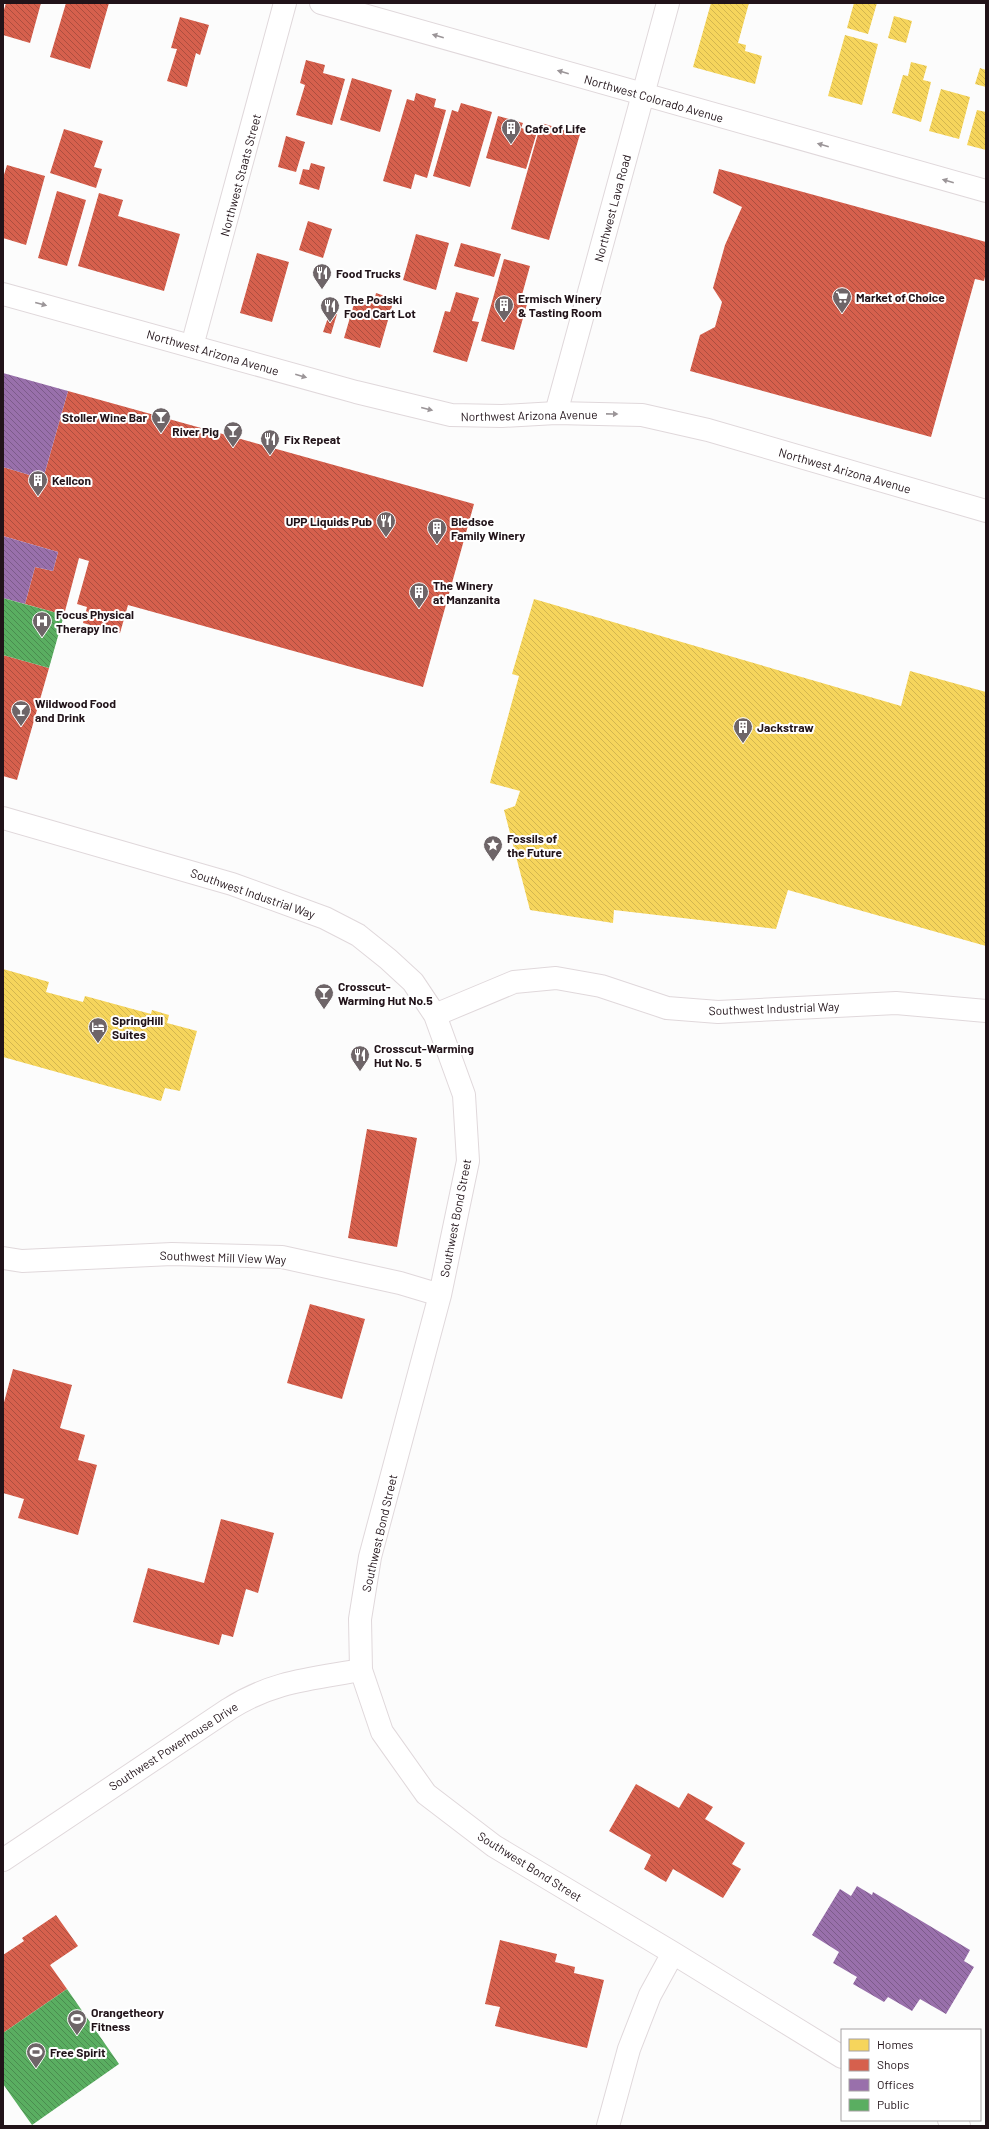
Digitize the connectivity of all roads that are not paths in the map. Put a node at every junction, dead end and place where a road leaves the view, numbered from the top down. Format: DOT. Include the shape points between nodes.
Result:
graph roads {
  1 [pos="286,3"];
  2 [pos="321,3"];
  3 [pos="668,3"];
  4 [pos="643,95"];
  5 [pos="986,191"];
  6 [pos="3,294"];
  7 [pos="192,346"];
  8 [pos="556,413"];
  9 [pos="986,511"];
  10 [pos="3,818"];
  11 [pos="986,1011"];
  12 [pos="435,1015"];
  13 [pos="3,1258"];
  14 [pos="440,1294"];
  15 [pos="361,1670"];
  16 [pos="3,1860"];
  17 [pos="673,1953"];
  18 [pos="841,2056"];
  19 [pos="608,2126"];
  1 -- 7 [label="street, Northwest Staats Street"];
  4 -- 2 [label="street, Northwest Colorado Avenue, one-way"];
  3 -- 4 [label="street, Northwest Lava Road"];
  5 -- 4 [label="street, Northwest Colorado Avenue, one-way"];
  4 -- 8 [label="street, Northwest Lava Road"];
  6 -- 7 [label="street, Northwest Arizona Avenue, one-way"];
  7 -- 8 [label="street, Northwest Arizona Avenue, one-way" via="356,392 451,415"];
  8 -- 9 [label="street, Northwest Arizona Avenue, one-way" via="642,415 708,430"];
  10 -- 12 [label="street, Southwest Industrial Way" via="232,884 325,918 358,936 388,959 413,982"];
  11 -- 12 [label="street, Southwest Industrial Way" via="896,1003 718,1012 667,1008 601,986 556,978 514,982"];
  12 -- 14 [label="street, Southwest Bond Street" via="464,1095 468,1161"];
  13 -- 14 [label="street, Southwest Mill View Way" via="22,1261 172,1254 282,1256"];
  14 -- 15 [label="street, Southwest Bond Street" via="370,1557 360,1619"];
  15 -- 16 [label="street, Southwest Powerhouse Drive" via="279,1685 254,1694"];
  15 -- 17 [label="street, Southwest Bond Street" via="382,1732 426,1794 494,1846"];
  17 -- 18 [label="street, Southwest Bond Street"];
  17 -- 19 [label="street" via="650,1996 629,2049"];
}
